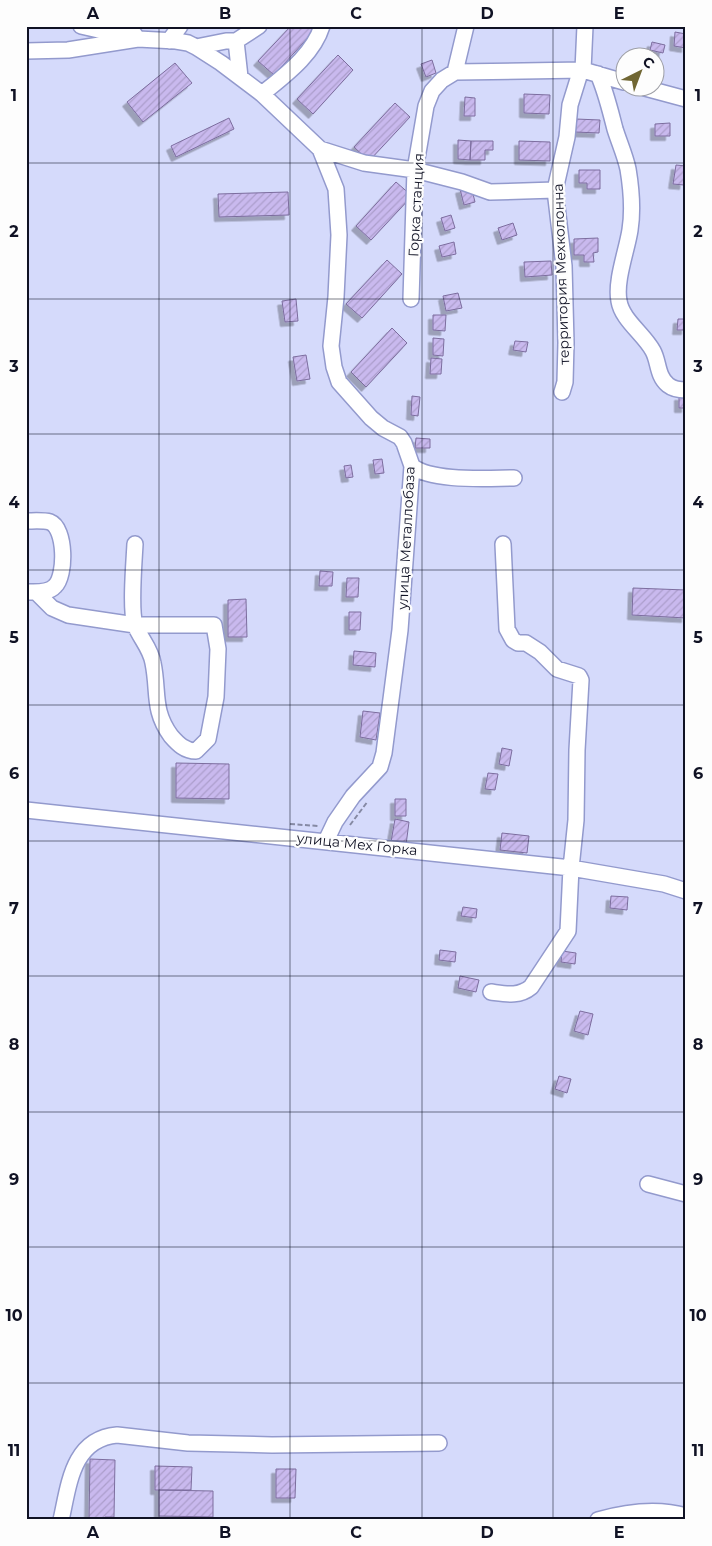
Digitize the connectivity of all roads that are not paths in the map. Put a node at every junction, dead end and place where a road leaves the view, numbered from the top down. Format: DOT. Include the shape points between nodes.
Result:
graph roads {
  1 [pos="81,26"];
  2 [pos="128,26"];
  3 [pos="180,26"];
  4 [pos="220,26"];
  5 [pos="259,26"];
  6 [pos="322,26"];
  7 [pos="466,26"];
  8 [pos="585,26"];
  9 [pos="138,40"];
  10 [pos="168,41"];
  11 [pos="231,41"];
  12 [pos="196,47"];
  13 [pos="26,51"];
  14 [pos="582,70"];
  15 [pos="455,72"];
  16 [pos="598,74"];
  17 [pos="240,77"];
  18 [pos="614,79"];
  19 [pos="664,93"];
  20 [pos="262,94"];
  21 [pos="686,99"];
  22 [pos="320,148"];
  23 [pos="415,170"];
  24 [pos="555,190"];
  25 [pos="412,299"];
  26 [pos="686,390"];
  27 [pos="562,392"];
  28 [pos="412,466"];
  29 [pos="514,478"];
  30 [pos="26,521"];
  31 [pos="135,544"];
  32 [pos="503,544"];
  33 [pos="31,592"];
  34 [pos="135,625"];
  35 [pos="26,810"];
  36 [pos="326,841"];
  37 [pos="571,868"];
  38 [pos="686,891"];
  39 [pos="491,992"];
  40 [pos="648,1184"];
  41 [pos="686,1194"];
  42 [pos="439,1443"];
  43 [pos="686,1516"];
  44 [pos="60,1520"];
  45 [pos="598,1520"];
  1 -- 9 [label="street"];
  2 -- 9 [label="street"];
  3 -- 10 [label="street"];
  4 -- 11 [label="street"];
  5 -- 11 [label="street"];
  6 -- 20 [label="street" via="318,39 290,72"];
  7 -- 15 [label="street"];
  8 -- 14 [label="street, территория Мехколонна"];
  9 -- 10 [label="street"];
  9 -- 13 [label="street" via="68,50"];
  10 -- 12 [label="street"];
  11 -- 12 [label="street"];
  11 -- 17 [label="street"];
  12 -- 17 [label="street, улица Металлобаза"];
  14 -- 15 [label="street"];
  14 -- 16 [label="street"];
  14 -- 24 [label="street, территория Мехколонна" via="570,105 567,137"];
  15 -- 23 [label="street, Горка станция" via="442,80 426,106"];
  16 -- 18 [label="street"];
  16 -- 26 [label="street" via="628,169 630,190 630,228 619,300 624,313 654,353 663,380 673,388"];
  17 -- 20 [label="street, улица Металлобаза"];
  19 -- 21 [label="street"];
  20 -- 22 [label="street, улица Металлобаза"];
  22 -- 23 [label="street" via="364,163"];
  22 -- 28 [label="street, улица Металлобаза" via="336,189 339,235 331,346 334,367 339,382 370,418 394,432 404,443"];
  23 -- 24 [label="street" via="490,192"];
  23 -- 25 [label="street, Горка станция"];
  24 -- 27 [label="street, территория Мехколонна" via="564,266 566,344"];
  28 -- 29 [label="street" via="418,471 440,476"];
  28 -- 36 [label="street, улица Металлобаза" via="400,630 384,753 380,767 354,796"];
  30 -- 33 [label="street" via="50,522 59,531 62,543 60,579 55,587"];
  31 -- 34 [label="street"];
  32 -- 37 [label="street" via="510,636 540,652 558,669 579,676 581,680"];
  33 -- 34 [label="street" via="52,608 68,615"];
  34 -- 34 [label="street" via="153,662 158,715 176,741 188,751 196,751 208,739 216,697 218,649 214,625"];
  35 -- 36 [label="street, улица Мех Горка"];
  36 -- 37 [label="street, улица Мех Горка"];
  37 -- 38 [label="street, улица Мех Горка" via="664,884"];
  37 -- 39 [label="street" via="568,931 525,992 515,995"];
  40 -- 41 [label="street"];
  42 -- 44 [label="street" via="272,1445 188,1443 107,1436 94,1443 75,1463"];
  43 -- 45 [label="street" via="671,1512 624,1514"];
}
